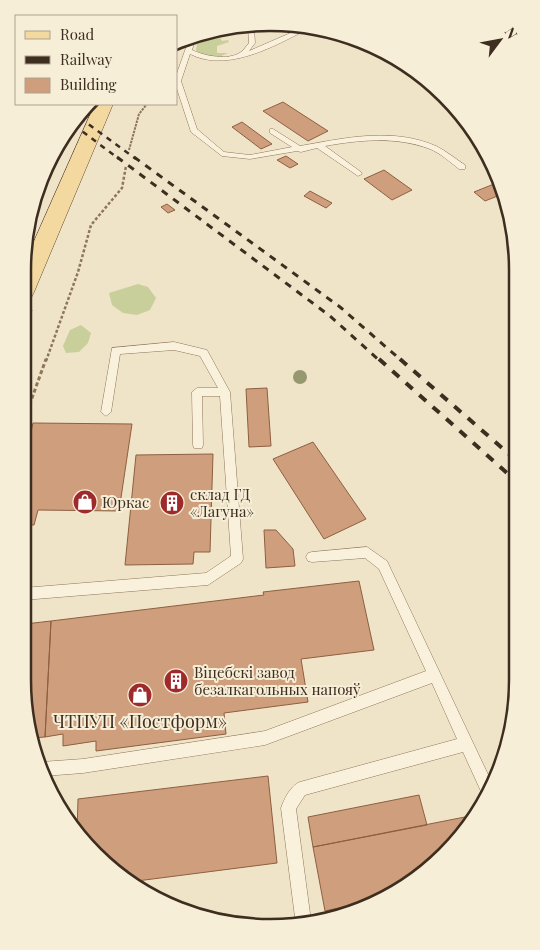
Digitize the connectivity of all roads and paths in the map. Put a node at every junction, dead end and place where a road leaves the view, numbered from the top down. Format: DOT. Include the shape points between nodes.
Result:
graph roads {
  1 [pos="253,32"];
  2 [pos="297,33"];
  3 [pos="191,45"];
  4 [pos="189,51"];
  5 [pos="242,54"];
  6 [pos="104,105"];
  7 [pos="145,105"];
  8 [pos="80,126"];
  9 [pos="273,132"];
  10 [pos="319,146"];
  11 [pos="129,150"];
  12 [pos="300,150"];
  13 [pos="126,166"];
  14 [pos="462,167"];
  15 [pos="358,174"];
  16 [pos="36,223"];
  17 [pos="31,273"];
  18 [pos="225,392"];
  19 [pos="31,401"];
  20 [pos="106,412"];
  21 [pos="198,445"];
  22 [pos="312,557"];
  23 [pos="31,593"];
  24 [pos="435,675"];
  25 [pos="466,744"];
  26 [pos="48,768"];
  27 [pos="485,784"];
  28 [pos="302,917"];
  1 -- 5 [label="lane" via="252,43"];
  2 -- 5 [label="lane"];
  3 -- 4 [label="lane"];
  4 -- 5 [label="lane" via="205,60"];
  4 -- 12 [label="lane" via="178,80 194,130 222,154 250,157"];
  6 -- 17 [label="main road"];
  7 -- 11 [label="path" via="139,114"];
  8 -- 16 [label="main road"];
  9 -- 12 [label="lane"];
  10 -- 12 [label="lane"];
  10 -- 14 [label="lane" via="360,138 399,138 434,148"];
  10 -- 15 [label="lane"];
  13 -- 19 [label="path" via="122,188 91,225 78,272"];
  18 -- 20 [label="lane" via="203,353 174,346 116,351"];
  18 -- 21 [label="lane" via="197,392"];
  18 -- 23 [label="lane" via="237,560 208,580"];
  22 -- 24 [label="lane" via="367,552 383,565"];
  24 -- 25 [label="lane"];
  24 -- 26 [label="lane" via="265,738"];
  25 -- 27 [label="lane"];
  25 -- 28 [label="lane" via="300,789 288,808"];
}
